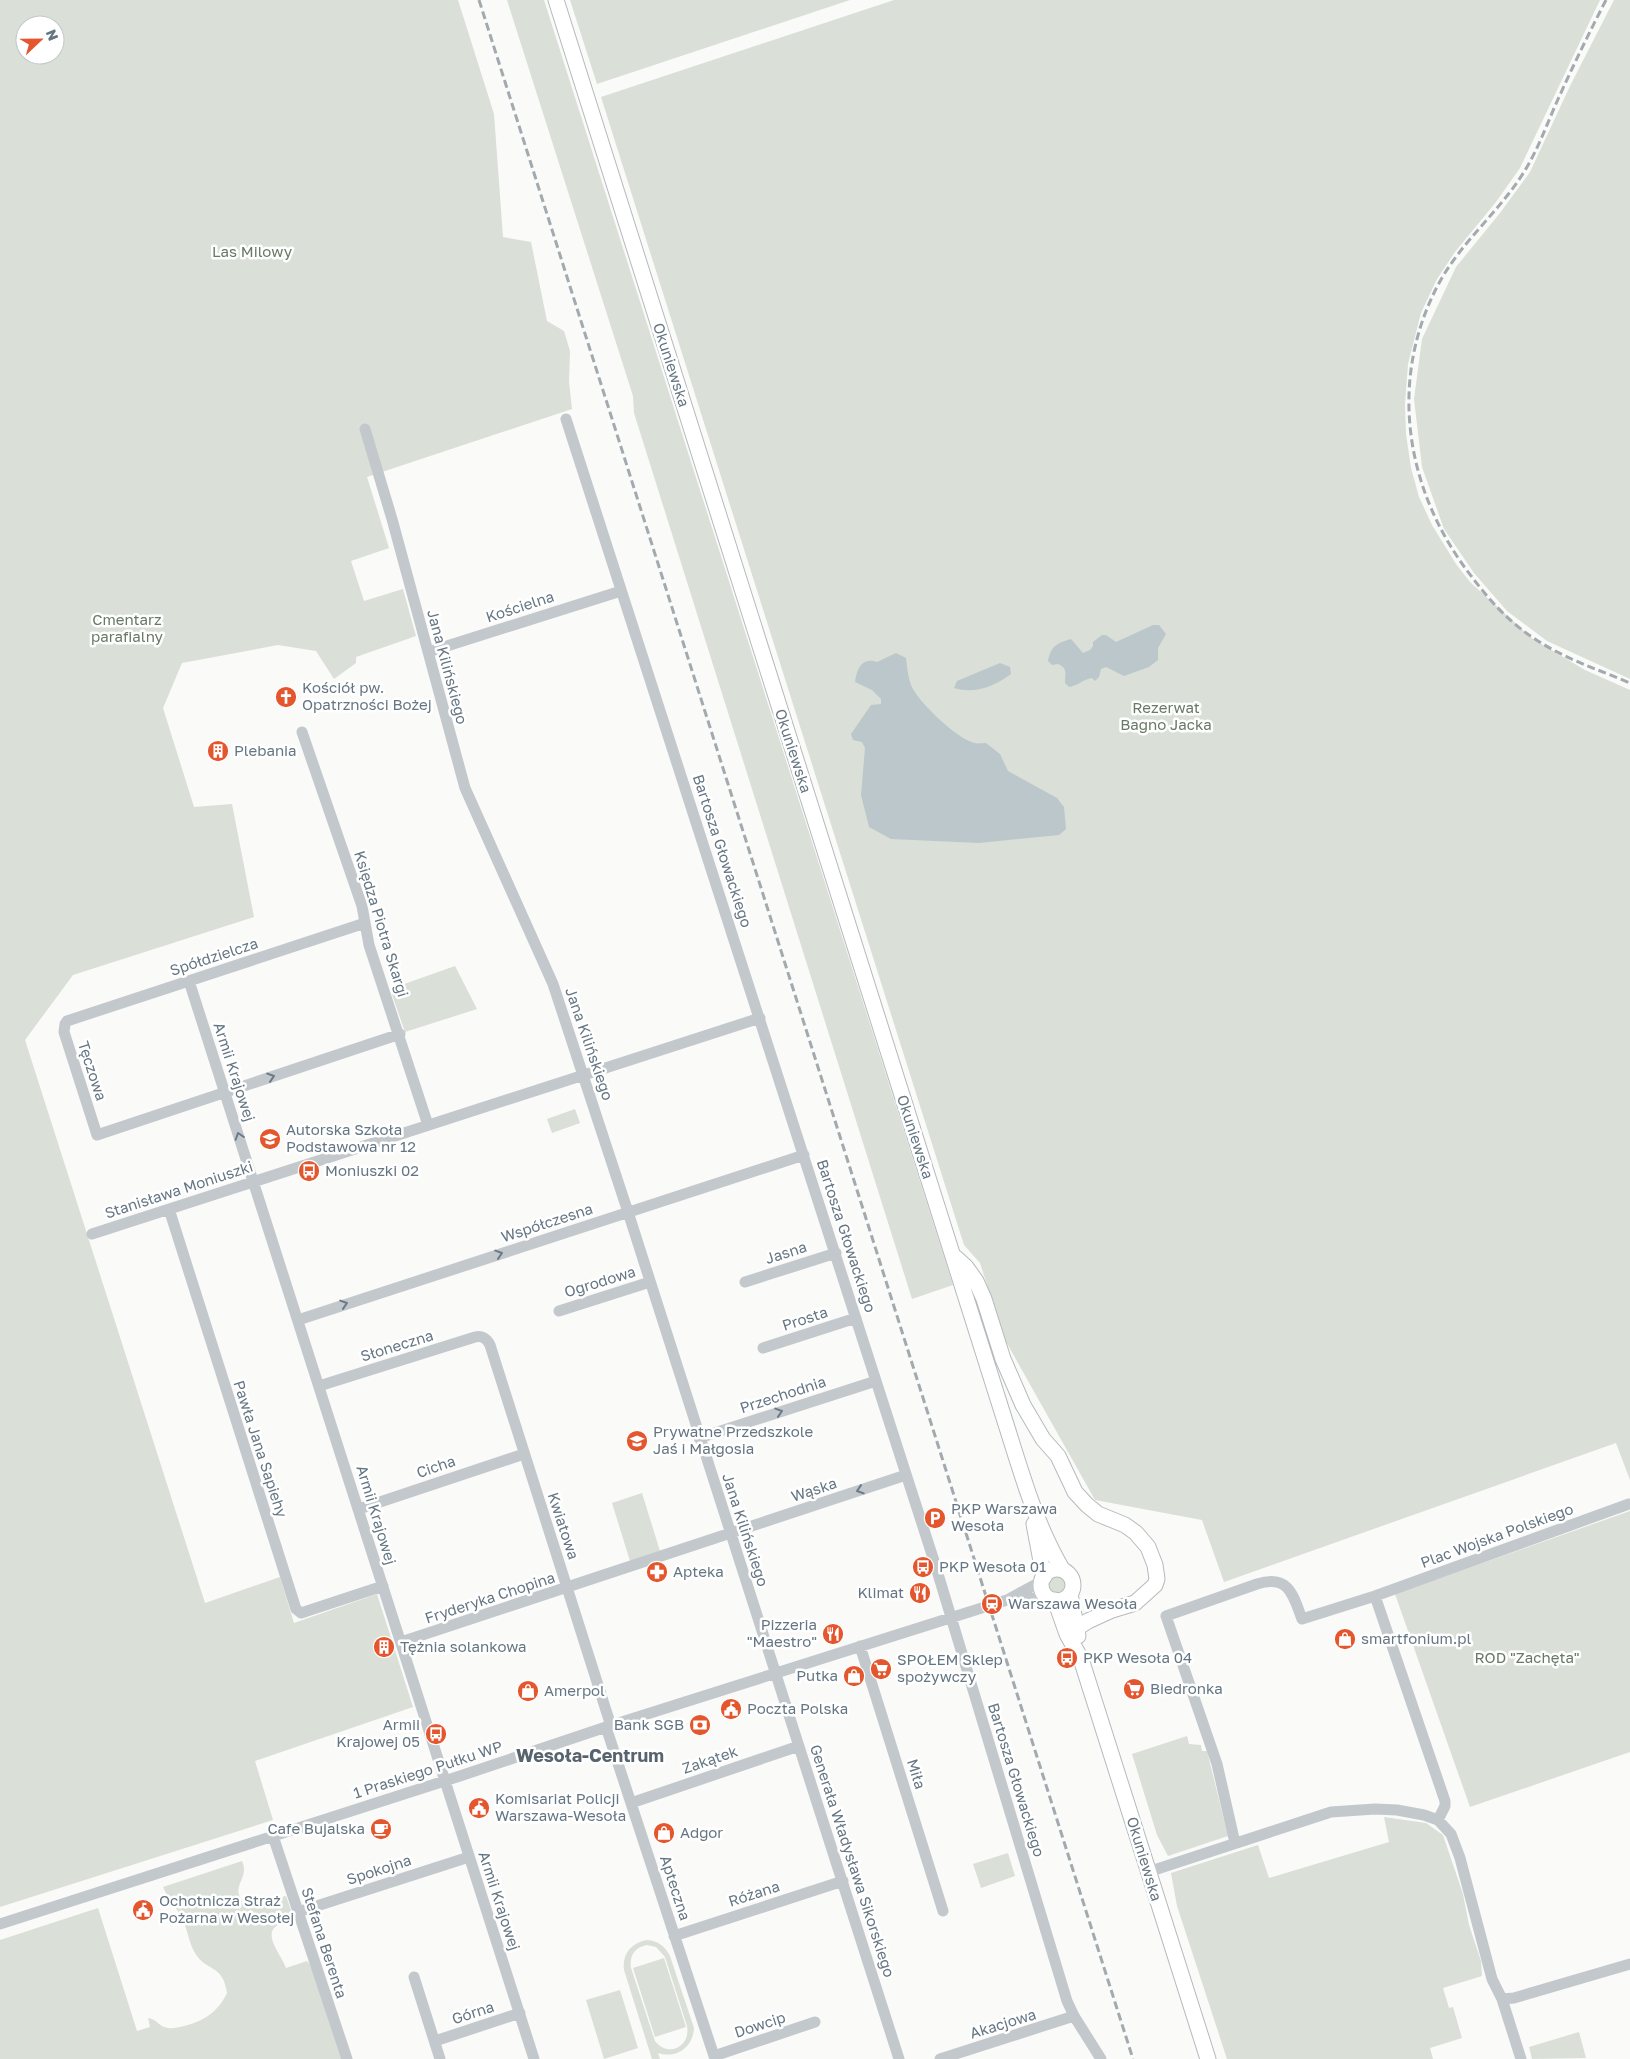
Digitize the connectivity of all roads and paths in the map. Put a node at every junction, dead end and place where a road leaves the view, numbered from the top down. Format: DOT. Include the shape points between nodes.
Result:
graph roads {
  1 [pos="556,0"];
  2 [pos="566,419"];
  3 [pos="365,429"];
  4 [pos="621,590"];
  5 [pos="428,652"];
  6 [pos="302,732"];
  7 [pos="365,923"];
  8 [pos="189,981"];
  9 [pos="760,1018"];
  10 [pos="71,1019"];
  11 [pos="400,1034"];
  12 [pos="584,1075"];
  13 [pos="225,1092"];
  14 [pos="428,1125"];
  15 [pos="804,1155"];
  16 [pos="254,1180"];
  17 [pos="168,1208"];
  18 [pos="628,1212"];
  19 [pos="92,1234"];
  20 [pos="836,1253"];
  21 [pos="952,1254"];
  22 [pos="650,1282"];
  23 [pos="746,1282"];
  24 [pos="559,1311"];
  25 [pos="856,1318"];
  26 [pos="298,1320"];
  27 [pos="483,1338"];
  28 [pos="763,1348"];
  29 [pos="876,1381"];
  30 [pos="320,1386"];
  31 [pos="700,1438"];
  32 [pos="524,1454"];
  33 [pos="906,1476"];
  34 [pos="1031,1503"];
  35 [pos="1629,1504"];
  36 [pos="359,1509"];
  37 [pos="731,1533"];
  38 [pos="1062,1570"];
  39 [pos="1043,1579"];
  40 [pos="383,1586"];
  41 [pos="567,1589"];
  42 [pos="1070,1594"];
  43 [pos="1375,1596"];
  44 [pos="1051,1598"];
  45 [pos="1008,1600"];
  46 [pos="952,1618"];
  47 [pos="1072,1631"];
  48 [pos="401,1642"];
  49 [pos="860,1646"];
  50 [pos="776,1673"];
  51 [pos="609,1726"];
  52 [pos="799,1746"];
  53 [pos="445,1781"];
  54 [pos="631,1803"];
  55 [pos="1438,1820"];
  56 [pos="274,1836"];
  57 [pos="1235,1844"];
  58 [pos="469,1857"];
  59 [pos="1148,1872"];
  60 [pos="843,1881"];
  61 [pos="943,1911"];
  62 [pos="298,1912"];
  63 [pos="0,1924"];
  64 [pos="674,1936"];
  65 [pos="1630,1964"];
  66 [pos="414,1977"];
  67 [pos="1502,1999"];
  68 [pos="520,2013"];
  69 [pos="1074,2016"];
  70 [pos="815,2022"];
  71 [pos="435,2041"];
  72 [pos="714,2057"];
  73 [pos="347,2059"];
  74 [pos="440,2059"];
  75 [pos="534,2059"];
  76 [pos="899,2059"];
  77 [pos="940,2059"];
  78 [pos="1100,2059"];
  79 [pos="1208,2059"];
  80 [pos="1521,2059"];
  1 -- 21 [label="main road, Okuniewska"];
  2 -- 4 [label="street, Bartosza Głowackiego"];
  3 -- 5 [label="street, Jana Kilińskiego"];
  4 -- 5 [label="street, Kościelna"];
  4 -- 9 [label="street, Bartosza Głowackiego"];
  5 -- 12 [label="street, Jana Kilińskiego" via="465,788 552,984"];
  6 -- 7 [label="street, Księdza Piotra Skargi"];
  7 -- 8 [label="street, Spółdzielcza"];
  7 -- 11 [label="street, Księdza Piotra Skargi" via="369,945"];
  8 -- 10 [label="street, Spółdzielcza"];
  8 -- 13 [label="street, Armii Krajowej"];
  9 -- 12 [label="street, Stanisława Moniuszki"];
  9 -- 15 [label="street, Bartosza Głowackiego"];
  10 -- 13 [label="street, Tęczowa" via="65,1024 64,1032 97,1134"];
  13 -- 11 [label="street, one-way"];
  11 -- 14 [label="street, Księdza Piotra Skargi"];
  12 -- 14 [label="street, Stanisława Moniuszki"];
  12 -- 18 [label="street, Jana Kilińskiego"];
  16 -- 13 [label="street, Armii Krajowej, one-way"];
  14 -- 16 [label="street, Stanisława Moniuszki"];
  15 -- 18 [label="street, Współczesna"];
  15 -- 20 [label="street, Bartosza Głowackiego"];
  16 -- 17 [label="street, Stanisława Moniuszki"];
  16 -- 26 [label="street, Armii Krajowej"];
  17 -- 19 [label="street, Stanisława Moniuszki"];
  17 -- 40 [label="street, Pawła Jana Sapiehy" via="296,1609 301,1613"];
  18 -- 22 [label="street, Jana Kilińskiego"];
  26 -- 18 [label="street, Współczesna, one-way"];
  20 -- 23 [label="street, Jasna"];
  20 -- 25 [label="street, Bartosza Głowackiego"];
  21 -- 34 [label="main road, Okuniewska"];
  21 -- 47 [label="main road" via="976,1281 1022,1405 1058,1456 1075,1492 1098,1514 1136,1532 1153,1557 1157,1579 1145,1596"];
  22 -- 24 [label="street, Ogrodowa"];
  22 -- 31 [label="street, Jana Kilińskiego"];
  25 -- 28 [label="street, Prosta"];
  25 -- 29 [label="street, Bartosza Głowackiego"];
  26 -- 30 [label="street, Armii Krajowej"];
  27 -- 30 [label="street, Słoneczna" via="475,1337"];
  27 -- 32 [label="street, Kwiatowa" via="490,1345"];
  31 -- 29 [label="street, Przechodnia, one-way"];
  29 -- 33 [label="street, Bartosza Głowackiego"];
  30 -- 36 [label="street, Armii Krajowej"];
  31 -- 37 [label="street, Jana Kilińskiego"];
  32 -- 36 [label="street, Cicha"];
  32 -- 41 [label="street, Kwiatowa"];
  33 -- 37 [label="street, Wąska, one-way"];
  33 -- 46 [label="street, Bartosza Głowackiego"];
  34 -- 38 [label="main road, Okuniewska"];
  34 -- 39 [label="main road, Okuniewska"];
  35 -- 43 [label="street, Plac Wojska Polskiego"];
  36 -- 40 [label="street, Armii Krajowej"];
  37 -- 41 [label="street, Fryderyka Chopina"];
  37 -- 50 [label="street, Jana Kilińskiego"];
  38 -- 39 [label="main road" via="1050,1571"];
  38 -- 42 [label="main road" via="1072,1577"];
  39 -- 44 [label="main road" via="1042,1586"];
  39 -- 45 [label="street, 1 Praskiego Pułku WP"];
  40 -- 48 [label="street, Armii Krajowej"];
  41 -- 48 [label="street, Fryderyka Chopina"];
  41 -- 51 [label="street, Kwiatowa"];
  42 -- 44 [label="main road" via="1064,1600"];
  42 -- 47 [label="main road, Okuniewska"];
  43 -- 55 [label="street" via="1445,1802"];
  43 -- 57 [label="street, Plac Wojska Polskiego" via="1302,1619 1289,1589 1279,1582 1267,1581 1166,1616 1217,1764"];
  44 -- 45 [label="street, 1 Praskiego Pułku WP"];
  44 -- 47 [label="main road, Okuniewska"];
  45 -- 46 [label="street, 1 Praskiego Pułku WP"];
  46 -- 49 [label="street, 1 Praskiego Pułku WP"];
  46 -- 69 [label="street, Bartosza Głowackiego"];
  47 -- 59 [label="main road, Okuniewska"];
  48 -- 53 [label="street, Armii Krajowej"];
  49 -- 50 [label="street, 1 Praskiego Pułku WP"];
  49 -- 61 [label="street, Miła"];
  50 -- 51 [label="street, 1 Praskiego Pułku WP"];
  50 -- 52 [label="street, Generała Władysława Sikorskiego"];
  51 -- 53 [label="street, 1 Praskiego Pułku WP"];
  51 -- 54 [label="street, Apteczna"];
  52 -- 54 [label="street, Zakątek"];
  52 -- 60 [label="street, Generała Władysława Sikorskiego"];
  53 -- 56 [label="street, 1 Praskiego Pułku WP"];
  53 -- 58 [label="street, Armii Krajowej"];
  54 -- 64 [label="street, Apteczna"];
  55 -- 57 [label="street" via="1397,1810 1341,1811"];
  55 -- 67 [label="street" via="1454,1840 1492,1979"];
  56 -- 62 [label="street, Stefana Berenta"];
  56 -- 63 [label="street, 1 Praskiego Pułku WP"];
  57 -- 59 [label="street"];
  58 -- 62 [label="street, Spokojna"];
  58 -- 68 [label="street, Armii Krajowej"];
  59 -- 79 [label="main road, Okuniewska"];
  60 -- 64 [label="street, Różana"];
  60 -- 76 [label="street, Generała Władysława Sikorskiego"];
  62 -- 73 [label="street, Stefana Berenta"];
  64 -- 72 [label="street, Apteczna"];
  65 -- 67 [label="street"];
  66 -- 71 [label="street"];
  67 -- 80 [label="street"];
  68 -- 71 [label="street, Górna"];
  68 -- 75 [label="street, Armii Krajowej"];
  69 -- 77 [label="street, Akacjowa"];
  69 -- 78 [label="street, Bartosza Głowackiego"];
  70 -- 72 [label="street, Dowcip"];
  71 -- 74 [label="street"];
}
